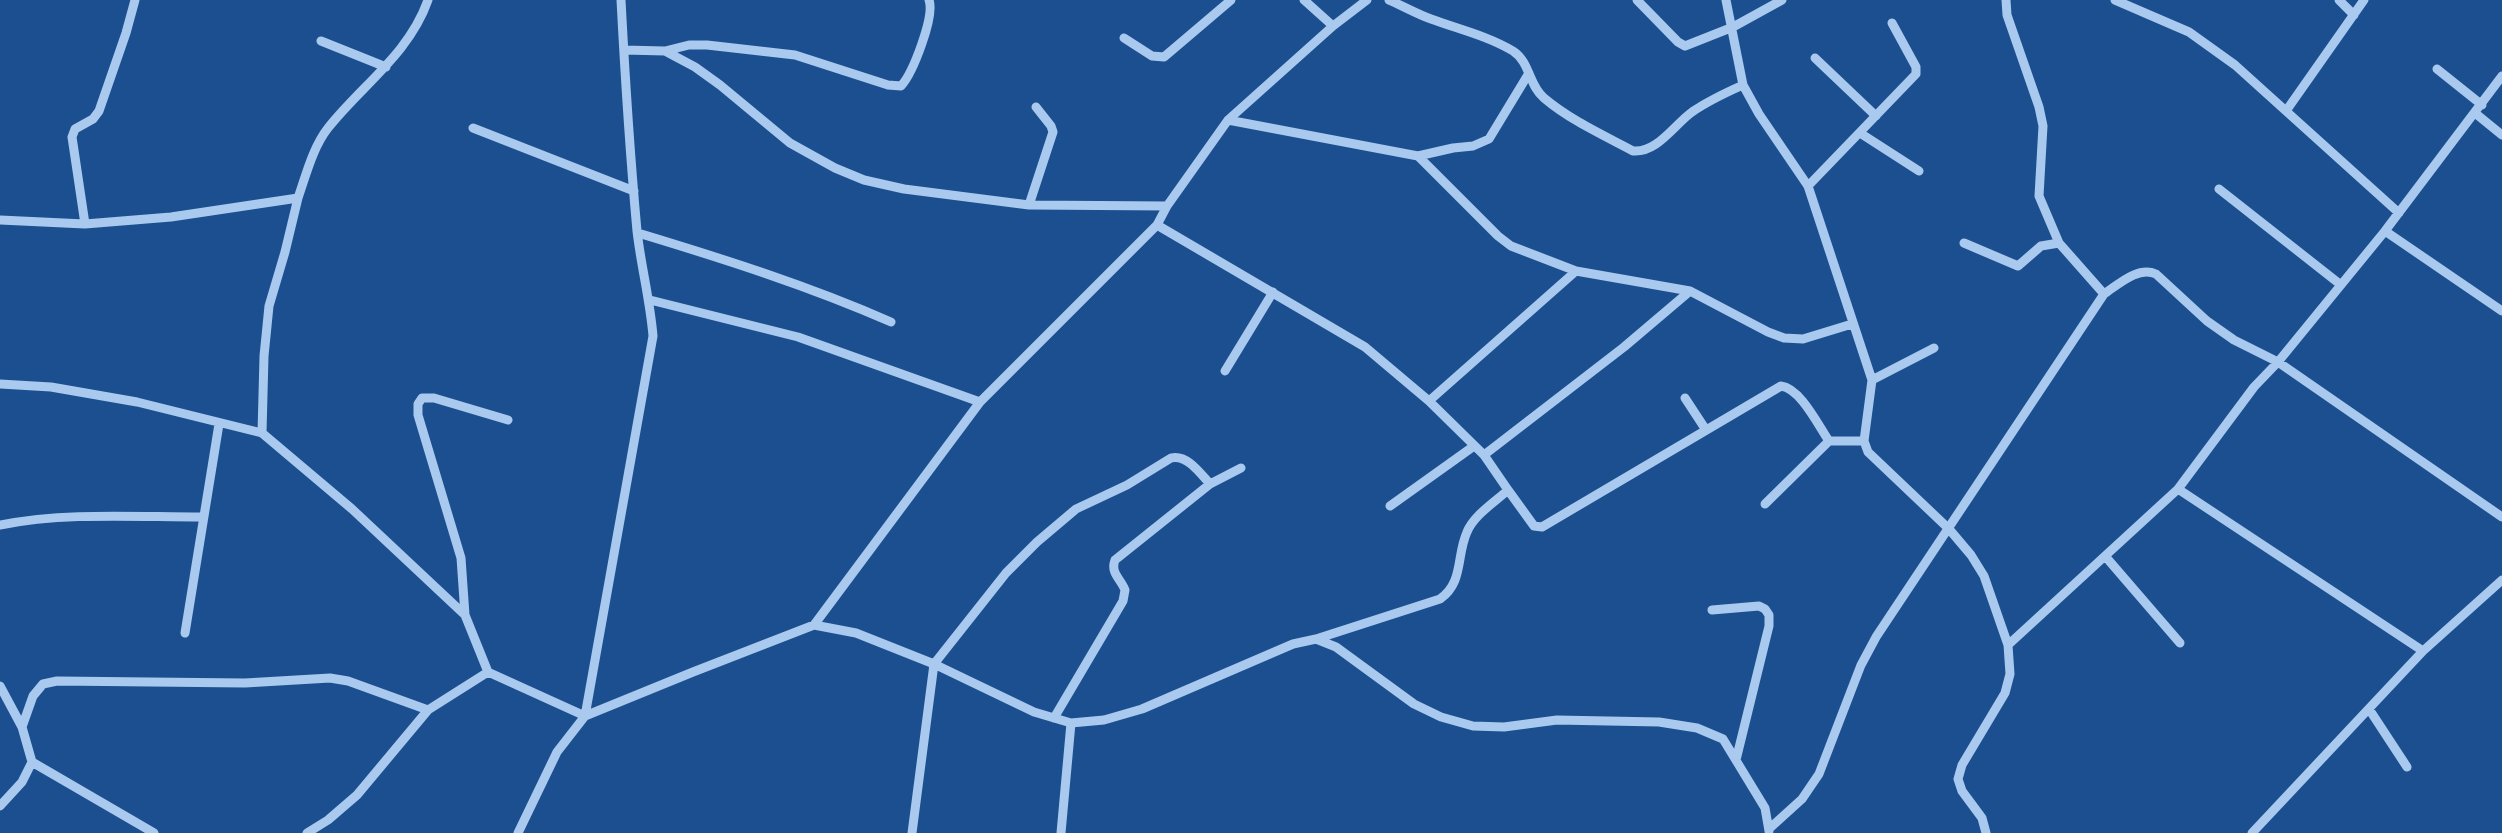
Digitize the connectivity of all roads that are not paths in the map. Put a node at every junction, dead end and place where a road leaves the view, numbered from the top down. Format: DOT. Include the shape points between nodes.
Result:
graph roads {
  1 [pos="135,0"];
  2 [pos="428,0"];
  3 [pos="621,0"];
  4 [pos="929,0"];
  5 [pos="1231,0"];
  6 [pos="1304,0"];
  7 [pos="1367,0"];
  8 [pos="1389,0"];
  9 [pos="1637,0"];
  10 [pos="1726,0"];
  11 [pos="1782,0"];
  12 [pos="2006,0"];
  13 [pos="2120,0"];
  14 [pos="2339,0"];
  15 [pos="2364,0"];
  16 [pos="2354,15"];
  17 [pos="1892,23"];
  18 [pos="1333,26"];
  19 [pos="1733,27"];
  20 [pos="1124,38"];
  21 [pos="321,41"];
  22 [pos="624,50"];
  23 [pos="665,50"];
  24 [pos="1815,58"];
  25 [pos="386,67"];
  26 [pos="2437,69"];
  27 [pos="1529,73"];
  28 [pos="2502,76"];
  29 [pos="1743,85"];
  30 [pos="2482,105"];
  31 [pos="1036,107"];
  32 [pos="2286,111"];
  33 [pos="2476,113"];
  34 [pos="1876,116"];
  35 [pos="1228,120"];
  36 [pos="473,128"];
  37 [pos="1860,133"];
  38 [pos="2502,135"];
  39 [pos="1418,156"];
  40 [pos="1919,171"];
  41 [pos="1808,186"];
  42 [pos="2219,189"];
  43 [pos="634,192"];
  44 [pos="298,198"];
  45 [pos="1029,205"];
  46 [pos="1168,206"];
  47 [pos="2399,213"];
  48 [pos="0,220"];
  49 [pos="85,224"];
  50 [pos="1157,225"];
  51 [pos="2385,231"];
  52 [pos="638,234"];
  53 [pos="1964,243"];
  54 [pos="2059,243"];
  55 [pos="1576,271"];
  56 [pos="2341,285"];
  57 [pos="1690,291"];
  58 [pos="1273,292"];
  59 [pos="2104,294"];
  60 [pos="650,300"];
  61 [pos="2502,311"];
  62 [pos="892,322"];
  63 [pos="1852,324"];
  64 [pos="1934,348"];
  65 [pos="2278,362"];
  66 [pos="1225,371"];
  67 [pos="1872,380"];
  68 [pos="0,384"];
  69 [pos="1686,398"];
  70 [pos="1428,400"];
  71 [pos="980,402"];
  72 [pos="508,420"];
  73 [pos="218,424"];
  74 [pos="1706,430"];
  75 [pos="262,434"];
  76 [pos="1828,441"];
  77 [pos="1864,441"];
  78 [pos="1474,446"];
  79 [pos="1484,455"];
  80 [pos="1241,468"];
  81 [pos="1210,484"];
  82 [pos="2178,489"];
  83 [pos="1508,490"];
  84 [pos="1765,504"];
  85 [pos="1390,506"];
  86 [pos="202,517"];
  87 [pos="2502,517"];
  88 [pos="0,525"];
  89 [pos="1949,529"];
  90 [pos="2105,556"];
  91 [pos="2502,580"];
  92 [pos="1712,610"];
  93 [pos="465,615"];
  94 [pos="814,625"];
  95 [pos="185,634"];
  96 [pos="1316,639"];
  97 [pos="2180,643"];
  98 [pos="2008,645"];
  99 [pos="2424,651"];
  100 [pos="934,664"];
  101 [pos="488,672"];
  102 [pos="0,686"];
  103 [pos="2368,709"];
  104 [pos="428,710"];
  105 [pos="585,716"];
  106 [pos="1054,718"];
  107 [pos="1071,723"];
  108 [pos="22,727"];
  109 [pos="1736,760"];
  110 [pos="32,762"];
  111 [pos="2407,767"];
  112 [pos="0,806"];
  113 [pos="1770,831"];
  114 [pos="154,833"];
  115 [pos="307,833"];
  116 [pos="518,833"];
  117 [pos="912,833"];
  118 [pos="1061,833"];
  119 [pos="1986,833"];
  120 [pos="2252,833"];
  1 -- 49 [label="street" via="99,111 93,119 75,129 72,137"];
  2 -- 25 [label="street" via="413,33"];
  3 -- 22 [label="street"];
  4 -- 23 [label="street" via="931,9 918,56 901,86 888,85 796,55 707,45"];
  5 -- 20 [label="street" via="1164,57 1152,56"];
  6 -- 18 [label="street"];
  7 -- 18 [label="street"];
  8 -- 27 [label="street" via="1514,52"];
  9 -- 19 [label="street" via="1678,42 1686,46"];
  10 -- 19 [label="street"];
  11 -- 19 [label="street"];
  12 -- 54 [label="street" via="2007,15 2043,126 2039,196"];
  13 -- 32 [label="street" via="2189,32 2235,65"];
  14 -- 16 [label="street"];
  15 -- 16 [label="street"];
  16 -- 32 [label="street"];
  17 -- 34 [label="street" via="1916,67 1916,74"];
  18 -- 35 [label="street"];
  19 -- 29 [label="street"];
  21 -- 25 [label="street"];
  22 -- 23 [label="street"];
  22 -- 43 [label="street"];
  23 -- 45 [label="street" via="720,85 790,143 864,180 904,189"];
  24 -- 34 [label="street"];
  25 -- 44 [label="street" via="319,141"];
  26 -- 30 [label="street"];
  27 -- 29 [label="street" via="1536,90 1544,98 1632,151 1641,152 1651,148 1691,113"];
  27 -- 39 [label="street" via="1489,139 1473,146"];
  28 -- 30 [label="street"];
  29 -- 41 [label="street"];
  30 -- 33 [label="street"];
  31 -- 45 [label="street" via="1053,132"];
  32 -- 47 [label="street"];
  33 -- 38 [label="street"];
  33 -- 47 [label="street"];
  34 -- 37 [label="street"];
  35 -- 39 [label="street"];
  35 -- 46 [label="street"];
  36 -- 43 [label="street"];
  37 -- 40 [label="street"];
  37 -- 41 [label="street"];
  39 -- 55 [label="street" via="1511,246"];
  41 -- 63 [label="street"];
  42 -- 56 [label="street"];
  43 -- 52 [label="street"];
  44 -- 49 [label="street" via="171,217"];
  44 -- 75 [label="street" via="269,306"];
  45 -- 46 [label="street"];
  46 -- 50 [label="street"];
  47 -- 51 [label="street"];
  48 -- 49 [label="street"];
  50 -- 58 [label="street"];
  50 -- 71 [label="street"];
  51 -- 56 [label="street"];
  51 -- 61 [label="street"];
  52 -- 60 [label="street"];
  52 -- 62 [label="street" via="744,265"];
  53 -- 54 [label="street" via="2018,266 2041,246"];
  54 -- 59 [label="street"];
  55 -- 57 [label="street"];
  55 -- 70 [label="street"];
  56 -- 65 [label="street"];
  57 -- 63 [label="street" via="1784,338 1803,339"];
  57 -- 79 [label="street" via="1624,347"];
  58 -- 66 [label="street"];
  58 -- 70 [label="street" via="1366,347"];
  59 -- 65 [label="street" via="2140,271 2148,270 2207,321 2234,340"];
  59 -- 89 [label="street"];
  60 -- 71 [label="street" via="798,337"];
  60 -- 105 [label="street" via="653,336 648,370 638,410"];
  63 -- 67 [label="street"];
  64 -- 67 [label="street"];
  65 -- 82 [label="street" via="2254,387"];
  65 -- 87 [label="street"];
  67 -- 77 [label="street"];
  68 -- 73 [label="street" via="51,387 127,400"];
  69 -- 74 [label="street"];
  70 -- 78 [label="street"];
  71 -- 94 [label="street"];
  72 -- 93 [label="street" via="434,398 422,398 418,404 418,415 461,558"];
  73 -- 75 [label="street"];
  73 -- 86 [label="street"];
  74 -- 76 [label="street" via="1781,386 1790,387 1797,394"];
  74 -- 83 [label="street" via="1542,527 1534,526"];
  75 -- 93 [label="street" via="352,508"];
  76 -- 77 [label="street"];
  76 -- 84 [label="street"];
  77 -- 89 [label="street" via="1868,452"];
  78 -- 79 [label="street"];
  78 -- 85 [label="street"];
  79 -- 83 [label="street"];
  80 -- 81 [label="street"];
  81 -- 100 [label="street" via="1178,456 1076,509 1036,542 1006,573"];
  81 -- 106 [label="street" via="1115,560 1112,567 1125,590 1123,601"];
  82 -- 90 [label="street"];
  82 -- 99 [label="street"];
  83 -- 96 [label="street" via="1466,532 1451,591 1440,599"];
  86 -- 88 [label="street" via="73,516"];
  86 -- 95 [label="street"];
  89 -- 98 [label="street" via="1971,554 1984,576"];
  89 -- 113 [label="street" via="1876,637 1819,774 1802,799"];
  90 -- 97 [label="street"];
  90 -- 98 [label="street"];
  91 -- 99 [label="street"];
  92 -- 109 [label="street" via="1759,606 1765,608 1769,615"];
  93 -- 101 [label="street"];
  94 -- 100 [label="street" via="856,633"];
  94 -- 105 [label="street"];
  96 -- 107 [label="street" via="1292,644 1142,709 1104,720"];
  96 -- 109 [label="street" via="1336,647 1414,704 1441,717 1472,726 1504,727 1557,720 1660,722 1697,728 1723,739"];
  98 -- 119 [label="street" via="2010,674 2005,693 1962,765 1958,779 1962,791 1982,818"];
  99 -- 103 [label="street"];
  100 -- 106 [label="street" via="1034,712"];
  100 -- 117 [label="street"];
  101 -- 104 [label="street"];
  101 -- 105 [label="street"];
  102 -- 108 [label="street"];
  103 -- 111 [label="street"];
  103 -- 120 [label="street"];
  104 -- 108 [label="street" via="348,681 330,678 245,683 57,680 43,684 33,696"];
  104 -- 115 [label="street" via="357,795"];
  105 -- 116 [label="street" via="557,752"];
  106 -- 107 [label="street"];
  107 -- 118 [label="street"];
  108 -- 110 [label="street"];
  109 -- 113 [label="street" via="1765,808"];
  110 -- 112 [label="street" via="22,782"];
  110 -- 114 [label="street"];
}
